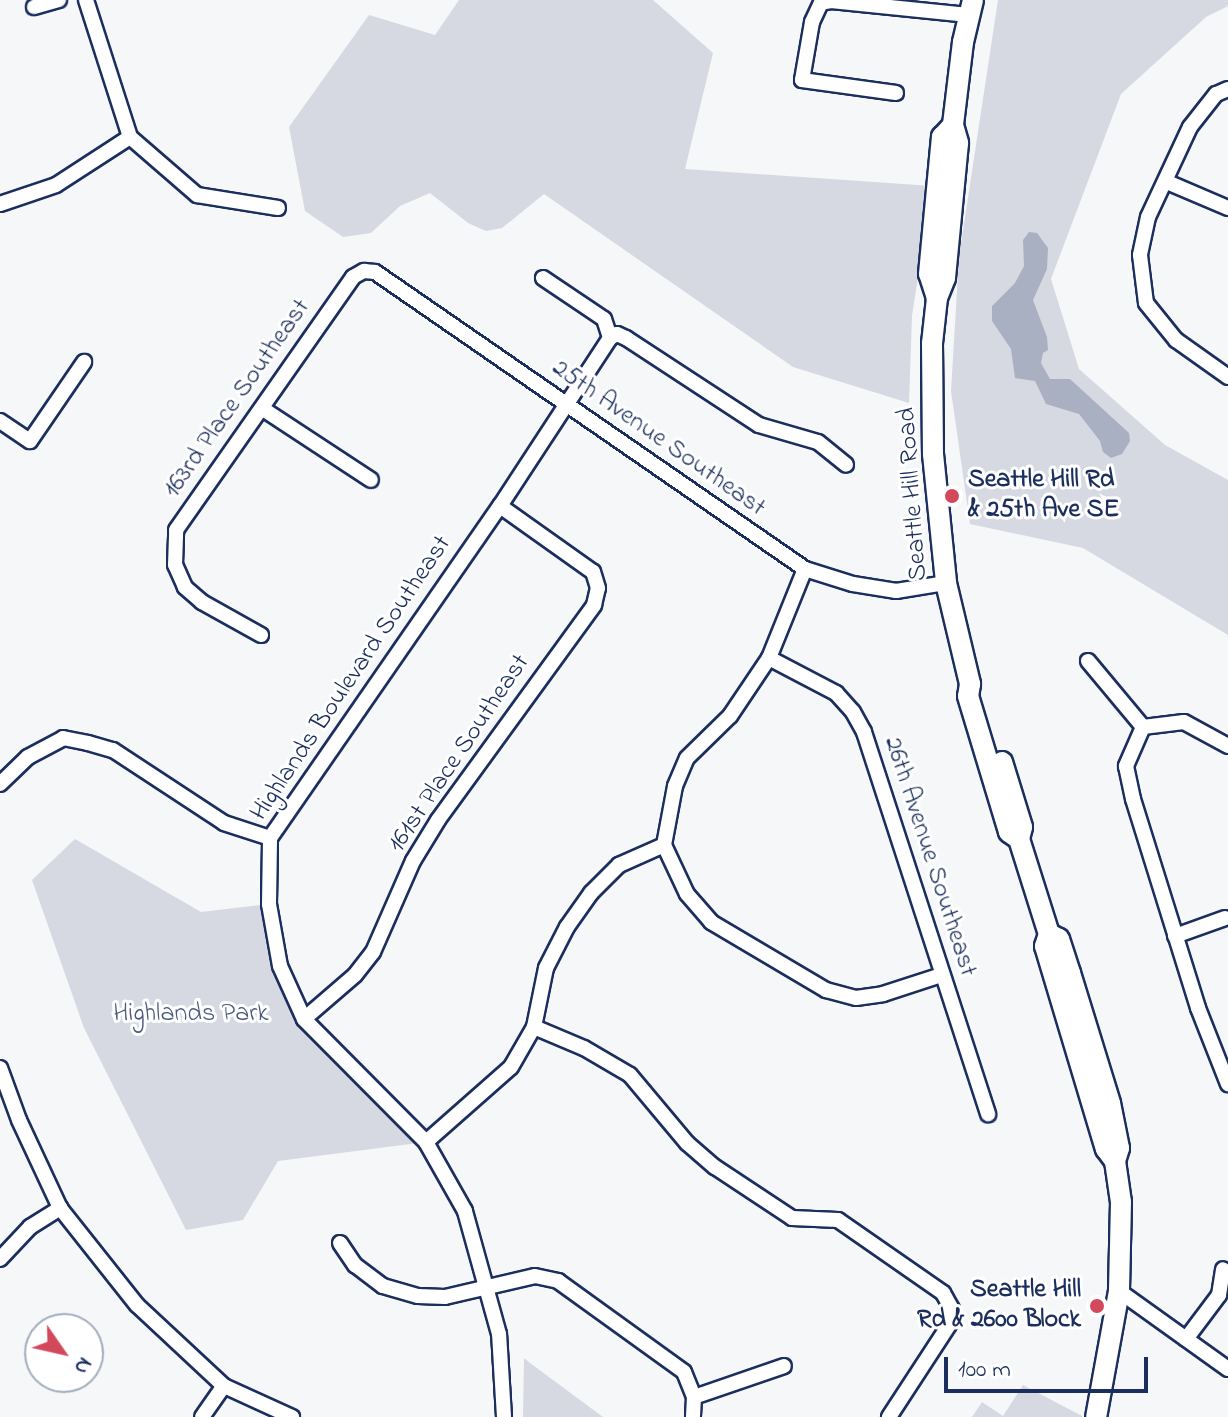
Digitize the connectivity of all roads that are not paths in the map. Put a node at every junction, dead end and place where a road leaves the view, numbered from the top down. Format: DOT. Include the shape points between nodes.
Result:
graph roads {
  1 [pos="59,0"];
  2 [pos="86,0"];
  3 [pos="34,7"];
  4 [pos="970,8"];
  5 [pos="1228,89"];
  6 [pos="896,93"];
  7 [pos="130,137"];
  8 [pos="1167,182"];
  9 [pos="0,204"];
  10 [pos="278,208"];
  11 [pos="1228,208"];
  12 [pos="364,271"];
  13 [pos="543,278"];
  14 [pos="614,336"];
  15 [pos="84,362"];
  16 [pos="1228,377"];
  17 [pos="567,405"];
  18 [pos="263,409"];
  19 [pos="0,421"];
  20 [pos="846,465"];
  21 [pos="371,480"];
  22 [pos="500,506"];
  23 [pos="805,569"];
  24 [pos="946,583"];
  25 [pos="261,635"];
  26 [pos="769,658"];
  27 [pos="1088,661"];
  28 [pos="1143,727"];
  29 [pos="1228,746"];
  30 [pos="0,784"];
  31 [pos="270,838"];
  32 [pos="664,845"];
  33 [pos="1225,918"];
  34 [pos="1175,936"];
  35 [pos="941,975"];
  36 [pos="304,1019"];
  37 [pos="534,1027"];
  38 [pos="0,1068"];
  39 [pos="1228,1084"];
  40 [pos="988,1114"];
  41 [pos="426,1142"];
  42 [pos="60,1208"];
  43 [pos="340,1243"];
  44 [pos="0,1259"];
  45 [pos="1223,1269"];
  46 [pos="486,1286"];
  47 [pos="1119,1291"];
  48 [pos="1186,1339"];
  49 [pos="784,1366"];
  50 [pos="1228,1369"];
  51 [pos="224,1386"];
  52 [pos="694,1397"];
  53 [pos="202,1417"];
  54 [pos="292,1417"];
  55 [pos="504,1417"];
  56 [pos="693,1417"];
  57 [pos="889,1417"];
  58 [pos="1096,1417"];
  1 -- 3 [label="street"];
  2 -- 7 [label="street"];
  4 -- 6 [label="street" via="821,3 812,22 802,80"];
  4 -- 24 [label="main road, Seattle Hill Road" via="953,125 958,143 945,278 932,343 933,454"];
  5 -- 8 [label="street" via="1216,94 1190,127"];
  7 -- 9 [label="street" via="56,185"];
  7 -- 10 [label="street" via="197,195"];
  8 -- 11 [label="street"];
  8 -- 16 [label="street" via="1148,217 1140,255 1146,303 1176,340"];
  12 -- 17 [label="street, 25th Avenue Southeast" via="375,272"];
  12 -- 18 [label="street, 163rd Place Southeast" via="353,277"];
  13 -- 14 [label="street" via="604,319"];
  14 -- 17 [label="street, Highlands Boulevard Southeast"];
  14 -- 20 [label="street" via="759,425 818,442"];
  15 -- 19 [label="street" via="30,441"];
  17 -- 22 [label="street, Highlands Boulevard Southeast"];
  17 -- 23 [label="street, 25th Avenue Southeast"];
  18 -- 21 [label="street"];
  18 -- 25 [label="street, 163rd Place Southeast" via="176,530 175,565 185,587 202,602"];
  22 -- 31 [label="street, Highlands Boulevard Southeast"];
  22 -- 36 [label="street, 161st Place Southeast" via="593,572 598,588 594,605 425,841 373,952"];
  23 -- 24 [label="street, 25th Avenue Southeast" via="896,591"];
  23 -- 26 [label="street"];
  24 -- 47 [label="main road, Seattle Hill Road" via="970,684 980,691 1022,827 1019,839 1049,934 1045,946 1106,1149 1115,1161 1121,1202"];
  26 -- 32 [label="street" via="730,716 687,758 675,786"];
  26 -- 35 [label="street, 26th Avenue Southeast" via="836,693 864,732"];
  27 -- 28 [label="street"];
  28 -- 29 [label="street" via="1184,722"];
  28 -- 34 [label="street" via="1126,766"];
  30 -- 31 [label="street" via="28,757 63,738 113,750 224,823"];
  31 -- 36 [label="street, Highlands Boulevard Southeast" via="269,904 280,966"];
  32 -- 35 [label="street" via="687,894 711,922 826,990 856,998"];
  32 -- 37 [label="street" via="619,865 591,893 546,968"];
  33 -- 34 [label="street"];
  34 -- 39 [label="street"];
  35 -- 40 [label="street, 26th Avenue Southeast"];
  36 -- 41 [label="street, Highlands Boulevard Southeast"];
  37 -- 41 [label="street" via="511,1067"];
  37 -- 57 [label="street" via="630,1075 687,1143 792,1218 838,1220 943,1293 952,1309 949,1325"];
  38 -- 42 [label="street"];
  41 -- 46 [label="street, Highlands Boulevard Southeast" via="465,1211"];
  42 -- 44 [label="street" via="30,1227"];
  42 -- 51 [label="street" via="137,1305"];
  43 -- 46 [label="street" via="355,1265 383,1286 445,1297"];
  45 -- 48 [label="street" via="1219,1295"];
  46 -- 52 [label="street" via="535,1276 558,1281 684,1372"];
  46 -- 55 [label="street, Highlands Boulevard Southeast" via="499,1334"];
  47 -- 48 [label="street"];
  47 -- 58 [label="main road, Seattle Hill Road"];
  48 -- 50 [label="street"];
  49 -- 52 [label="street"];
  51 -- 53 [label="street"];
  51 -- 54 [label="street"];
  52 -- 56 [label="street"];
}
